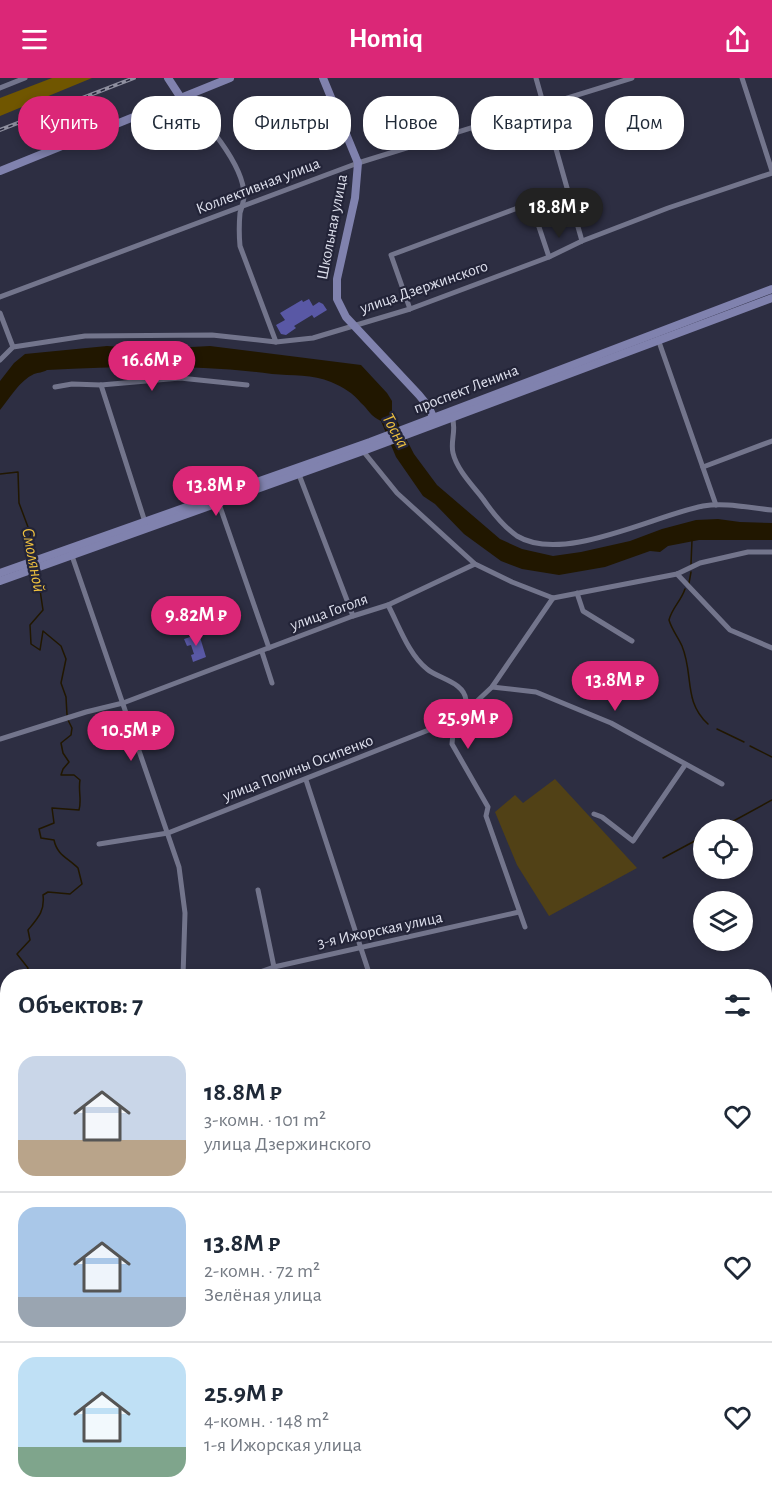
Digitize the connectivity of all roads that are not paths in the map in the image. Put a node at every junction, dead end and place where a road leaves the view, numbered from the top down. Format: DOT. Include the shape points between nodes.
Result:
graph roads {
  1 [pos="25,78"];
  2 [pos="169,78"];
  3 [pos="230,78"];
  4 [pos="323,78"];
  5 [pos="536,78"];
  6 [pos="632,78"];
  7 [pos="742,78"];
  8 [pos="0,88"];
  9 [pos="180,96"];
  10 [pos="186,96"];
  11 [pos="540,96"];
  12 [pos="575,96"];
  13 [pos="131,118"];
  14 [pos="471,128"];
  15 [pos="221,144"];
  16 [pos="556,150"];
  17 [pos="358,163"];
  18 [pos="0,171"];
  19 [pos="772,172"];
  20 [pos="242,206"];
  21 [pos="582,241"];
  22 [pos="549,257"];
  23 [pos="772,289"];
  24 [pos="0,297"];
  25 [pos="772,298"];
  26 [pos="410,309"];
  27 [pos="0,313"];
  28 [pos="353,326"];
  29 [pos="657,336"];
  30 [pos="276,342"];
  31 [pos="13,347"];
  32 [pos="0,360"];
  33 [pos="101,385"];
  34 [pos="248,385"];
  35 [pos="55,387"];
  36 [pos="452,417"];
  37 [pos="435,421"];
  38 [pos="772,441"];
  39 [pos="369,447"];
  40 [pos="704,467"];
  41 [pos="297,471"];
  42 [pos="218,499"];
  43 [pos="716,505"];
  44 [pos="772,510"];
  45 [pos="146,522"];
  46 [pos="71,552"];
  47 [pos="772,552"];
  48 [pos="475,564"];
  49 [pos="0,573"];
  50 [pos="11,573"];
  51 [pos="677,574"];
  52 [pos="0,581"];
  53 [pos="577,593"];
  54 [pos="553,598"];
  55 [pos="388,605"];
  56 [pos="353,616"];
  57 [pos="632,641"];
  58 [pos="269,648"];
  59 [pos="772,648"];
  60 [pos="262,652"];
  61 [pos="272,683"];
  62 [pos="492,687"];
  63 [pos="123,703"];
  64 [pos="459,718"];
  65 [pos="0,739"];
  66 [pos="685,765"];
  67 [pos="306,780"];
  68 [pos="722,784"];
  69 [pos="594,814"];
  70 [pos="168,832"];
  71 [pos="99,844"];
  72 [pos="258,890"];
  73 [pos="519,912"];
  74 [pos="525,927"];
  75 [pos="361,947"];
  76 [pos="274,966"];
  77 [pos="183,969"];
  78 [pos="266,969"];
  79 [pos="368,969"];
  1 -- 8 [label="street"];
  2 -- 9 [label="main road"];
  3 -- 10 [label="main road"];
  4 -- 17 [label="main road, Школьная улица"];
  5 -- 11 [label="street"];
  6 -- 12 [label="street, Коллективная улица"];
  7 -- 19 [label="street"];
  13 -- 18 [label="main road"];
  14 -- 17 [label="street, Коллективная улица"];
  15 -- 20 [label="street" via="244,192"];
  16 -- 21 [label="street"];
  17 -- 20 [label="street, Коллективная улица"];
  17 -- 28 [label="main road, Школьная улица" via="355,198 336,290 340,307"];
  19 -- 21 [label="street, улица Дзержинского"];
  20 -- 24 [label="street, Коллективная улица"];
  20 -- 30 [label="street" via="240,246"];
  21 -- 22 [label="street, улица Дзержинского"];
  22 -- 26 [label="street, улица Дзержинского"];
  22 -- 26 [label="street" via="531,203 391,255"];
  23 -- 29 [label="main road, проспект Ленина"];
  25 -- 29 [label="main road, проспект Ленина"];
  26 -- 28 [label="street, улица Дзержинского"];
  27 -- 31 [label="street"];
  28 -- 30 [label="street, улица Дзержинского" via="313,338"];
  28 -- 37 [label="main road, Школьная улица" via="419,395"];
  29 -- 36 [label="main road, проспект Ленина"];
  29 -- 37 [label="main road, проспект Ленина"];
  29 -- 40 [label="street"];
  30 -- 31 [label="street, улица Дзержинского" via="212,335 85,336"];
  31 -- 32 [label="street"];
  33 -- 34 [label="street" via="180,378"];
  33 -- 35 [label="street"];
  33 -- 45 [label="street"];
  36 -- 37 [label="main road, проспект Ленина"];
  36 -- 43 [label="street" via="453,453 459,467 493,513 516,535 529,541 596,539 672,514"];
  37 -- 39 [label="main road, проспект Ленина"];
  38 -- 40 [label="street"];
  39 -- 41 [label="main road, проспект Ленина"];
  39 -- 48 [label="street" via="397,493"];
  40 -- 43 [label="street"];
  41 -- 42 [label="main road, проспект Ленина"];
  41 -- 56 [label="street"];
  42 -- 45 [label="main road, проспект Ленина"];
  42 -- 46 [label="main road, проспект Ленина"];
  42 -- 58 [label="street"];
  43 -- 44 [label="street"];
  45 -- 46 [label="main road, проспект Ленина"];
  46 -- 50 [label="main road, проспект Ленина"];
  46 -- 63 [label="street"];
  47 -- 51 [label="street" via="748,552 700,563"];
  48 -- 54 [label="street"];
  48 -- 55 [label="street, улица Гоголя"];
  49 -- 50 [label="main road, проспект Ленина"];
  50 -- 52 [label="main road, проспект Ленина"];
  51 -- 53 [label="street"];
  51 -- 59 [label="street" via="730,630"];
  53 -- 54 [label="street"];
  53 -- 57 [label="street" via="583,611"];
  54 -- 62 [label="street, улица Полины Осипенко"];
  55 -- 56 [label="street, улица Гоголя"];
  55 -- 64 [label="street" via="419,662 458,686 464,694 465,708"];
  56 -- 58 [label="street, улица Гоголя"];
  58 -- 60 [label="street, улица Гоголя"];
  60 -- 61 [label="street"];
  60 -- 63 [label="street, улица Гоголя"];
  62 -- 64 [label="street, улица Полины Осипенко"];
  62 -- 66 [label="street" via="536,692 611,723"];
  63 -- 65 [label="street, улица Гоголя"];
  63 -- 70 [label="street"];
  64 -- 67 [label="street, улица Полины Осипенко"];
  64 -- 73 [label="street" via="452,732 452,744 488,807 486,816"];
  66 -- 68 [label="street"];
  66 -- 69 [label="street" via="633,842"];
  67 -- 70 [label="street, улица Полины Осипенко"];
  67 -- 75 [label="street"];
  70 -- 71 [label="street, улица Полины Осипенко"];
  70 -- 77 [label="street" via="184,893"];
  72 -- 76 [label="street"];
  73 -- 74 [label="street"];
  73 -- 75 [label="street, 3-я Ижорская улица"];
  75 -- 76 [label="street, 3-я Ижорская улица"];
  75 -- 79 [label="street"];
  76 -- 78 [label="street, 3-я Ижорская улица"];
}
